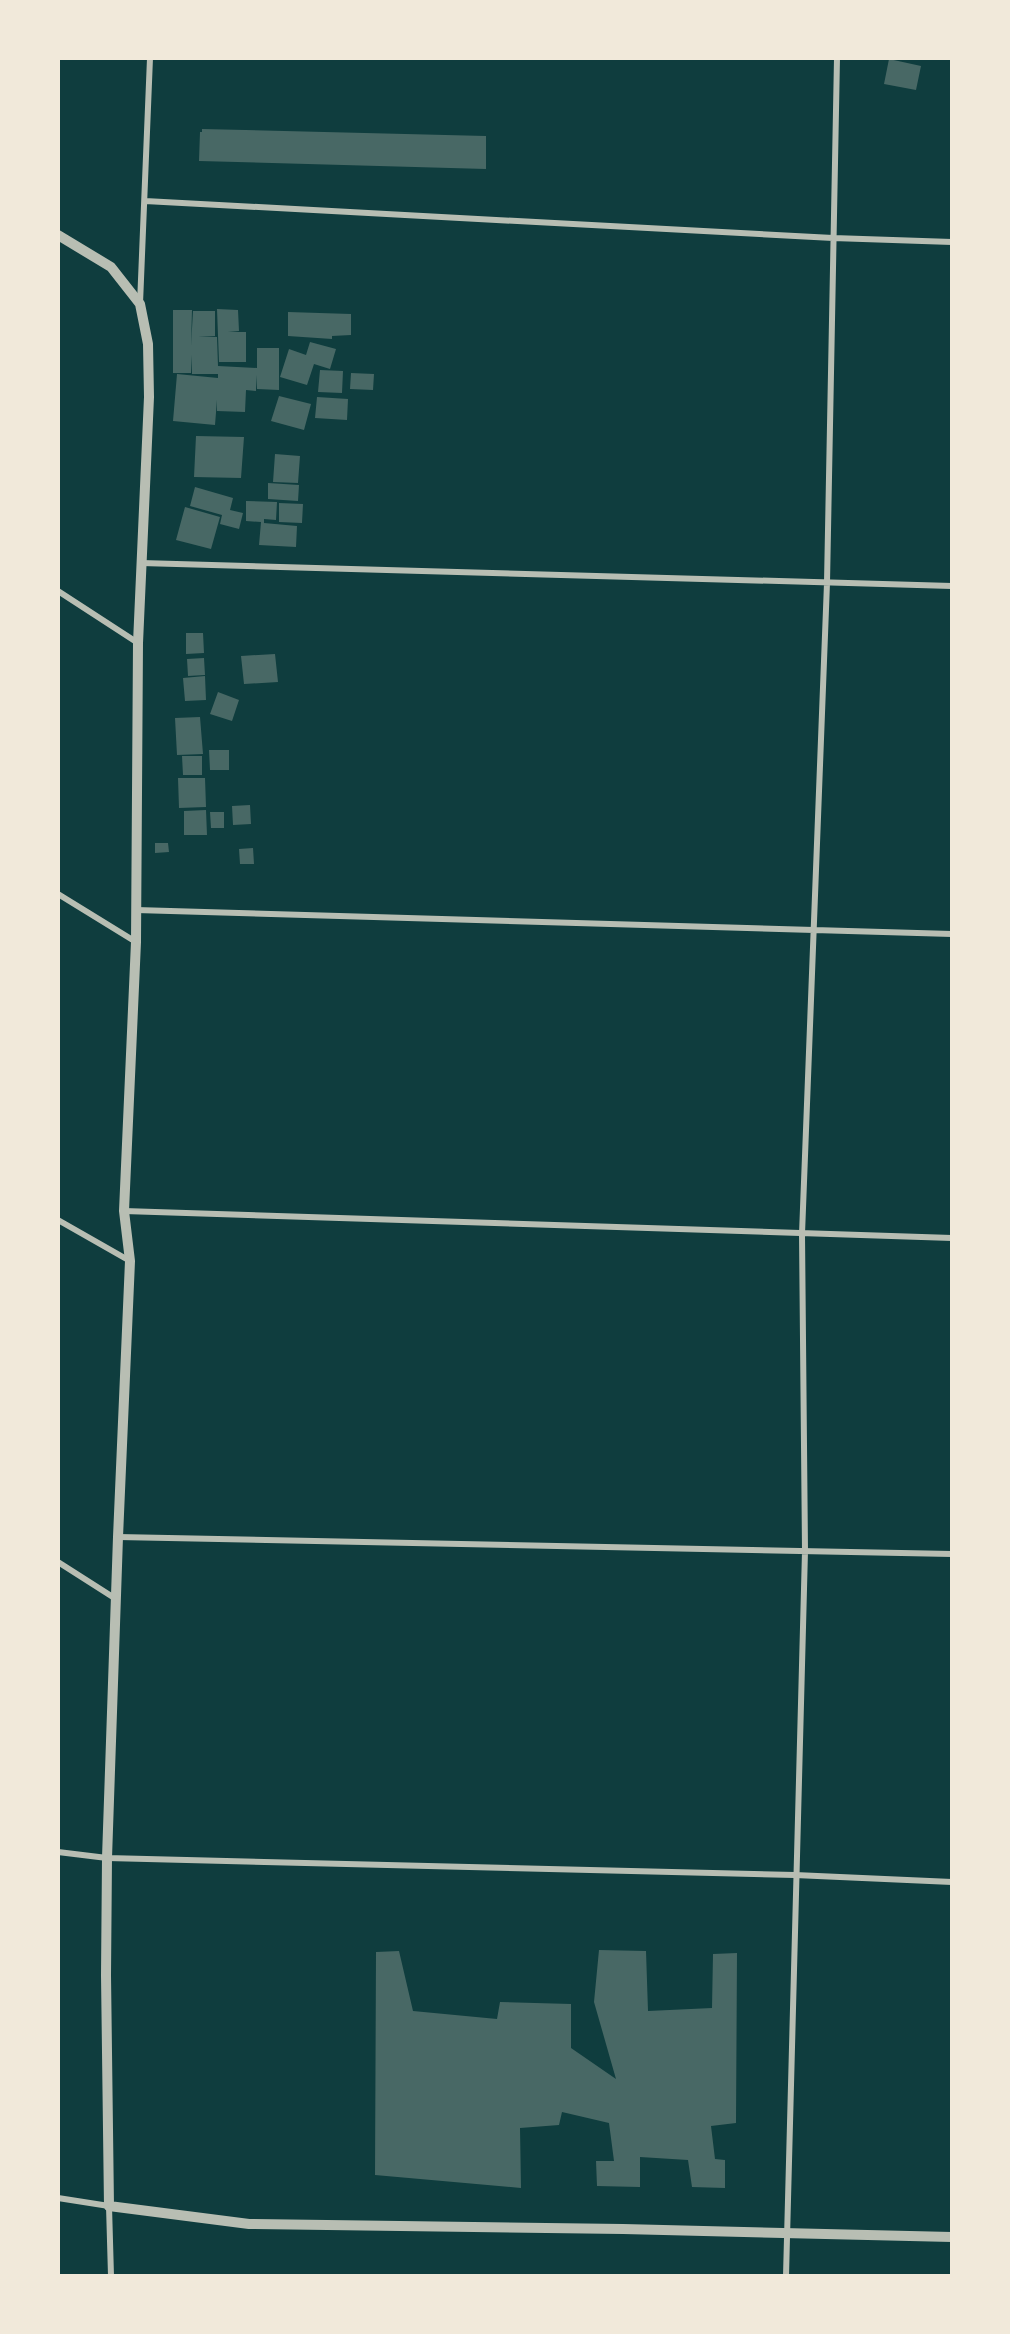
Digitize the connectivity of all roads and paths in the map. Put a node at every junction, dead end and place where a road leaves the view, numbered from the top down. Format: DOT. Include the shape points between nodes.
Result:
graph roads {
  1 [pos="150,58"];
  2 [pos="837,58"];
  3 [pos="145,201"];
  4 [pos="58,235"];
  5 [pos="833,238"];
  6 [pos="951,242"];
  7 [pos="140,304"];
  8 [pos="141,563"];
  9 [pos="827,583"];
  10 [pos="951,586"];
  11 [pos="58,591"];
  12 [pos="138,643"];
  13 [pos="58,894"];
  14 [pos="136,910"];
  15 [pos="813,930"];
  16 [pos="951,934"];
  17 [pos="136,942"];
  18 [pos="124,1211"];
  19 [pos="58,1220"];
  20 [pos="802,1234"];
  21 [pos="951,1238"];
  22 [pos="130,1261"];
  23 [pos="118,1537"];
  24 [pos="805,1551"];
  25 [pos="951,1554"];
  26 [pos="58,1562"];
  27 [pos="117,1599"];
  28 [pos="58,1852"];
  29 [pos="107,1858"];
  30 [pos="795,1875"];
  31 [pos="951,1882"];
  32 [pos="58,2198"];
  33 [pos="109,2206"];
  34 [pos="786,2233"];
  35 [pos="951,2237"];
  36 [pos="111,2276"];
  37 [pos="786,2276"];
  1 -- 3 [label="street"];
  2 -- 5 [label="street"];
  3 -- 5 [label="street"];
  3 -- 7 [label="street"];
  4 -- 7 [label="street" via="111,267"];
  5 -- 6 [label="street"];
  5 -- 9 [label="street"];
  7 -- 8 [label="street" via="148,344"];
  8 -- 9 [label="street"];
  8 -- 12 [label="street"];
  9 -- 10 [label="street"];
  9 -- 15 [label="street"];
  11 -- 12 [label="street"];
  12 -- 14 [label="street"];
  13 -- 17 [label="street"];
  14 -- 15 [label="street"];
  14 -- 17 [label="street"];
  15 -- 16 [label="street"];
  15 -- 20 [label="street"];
  17 -- 18 [label="street"];
  18 -- 20 [label="street"];
  18 -- 22 [label="street"];
  19 -- 22 [label="street"];
  20 -- 21 [label="street"];
  20 -- 24 [label="street"];
  22 -- 23 [label="street"];
  23 -- 24 [label="street"];
  23 -- 27 [label="street"];
  24 -- 25 [label="street"];
  24 -- 30 [label="street"];
  26 -- 27 [label="street"];
  27 -- 29 [label="street"];
  28 -- 29 [label="street"];
  29 -- 30 [label="street"];
  29 -- 33 [label="street"];
  30 -- 31 [label="street"];
  30 -- 34 [label="street"];
  32 -- 33 [label="street"];
  33 -- 34 [label="street" via="249,2224"];
  33 -- 36 [label="street"];
  34 -- 35 [label="street"];
  34 -- 37 [label="street"];
}
